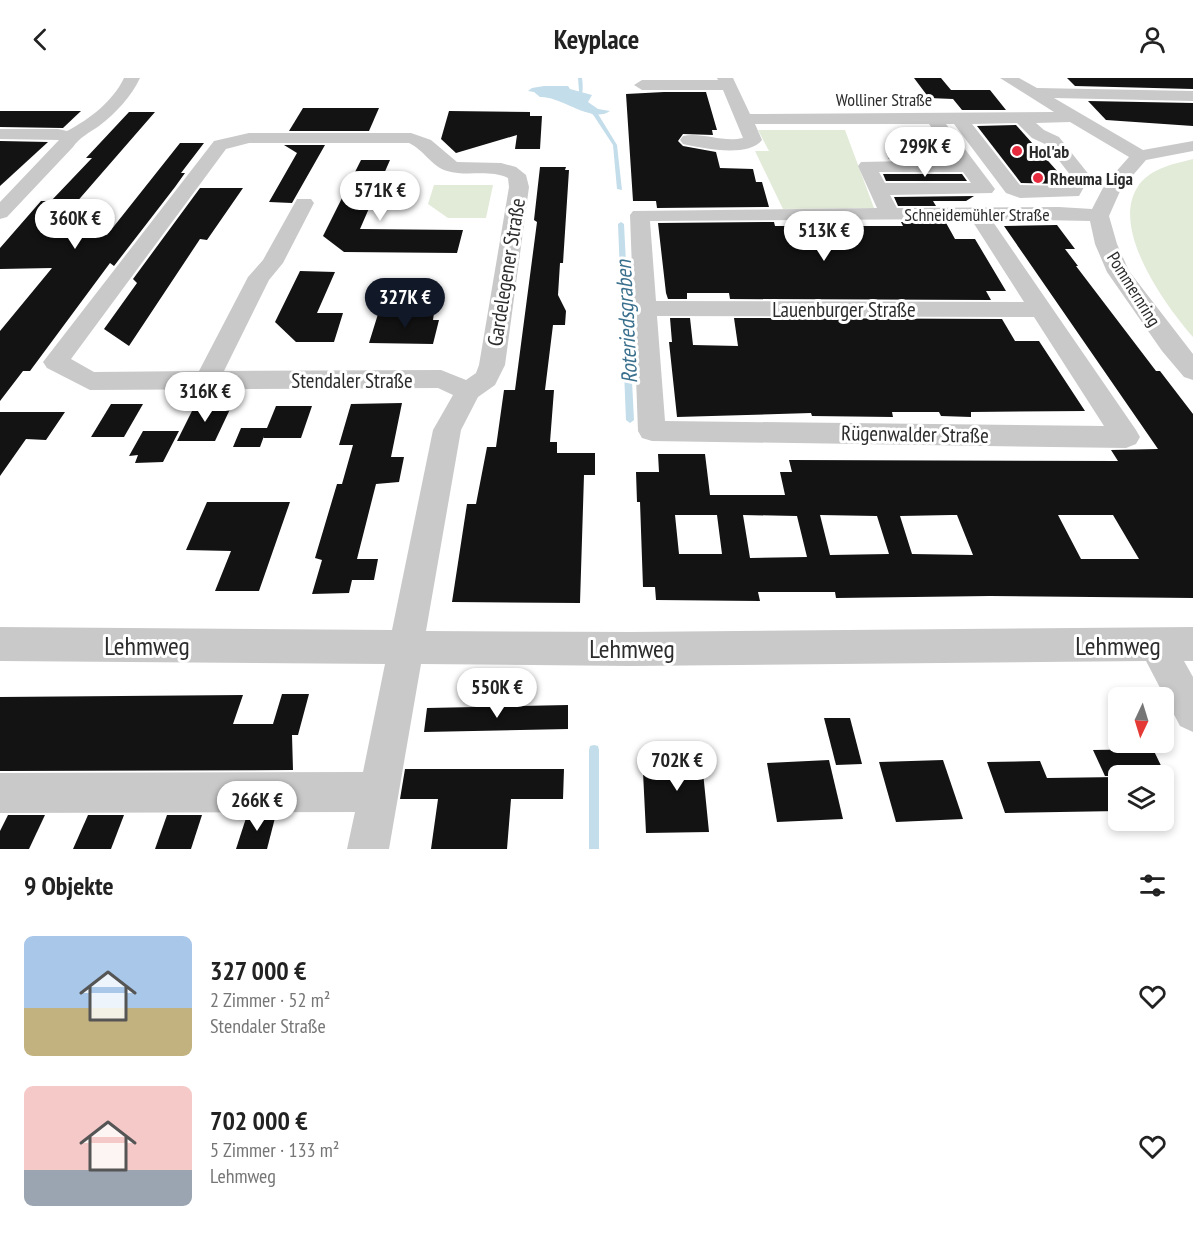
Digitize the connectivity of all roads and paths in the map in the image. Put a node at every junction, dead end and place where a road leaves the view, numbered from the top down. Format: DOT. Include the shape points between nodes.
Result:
graph roads {
  1 [pos="1008,78"];
  2 [pos="726,81"];
  3 [pos="130,83"];
  4 [pos="642,85"];
  5 [pos="1036,93"];
  6 [pos="1193,96"];
  7 [pos="1070,117"];
  8 [pos="744,118"];
  9 [pos="1022,118"];
  10 [pos="934,119"];
  11 [pos="959,119"];
  12 [pos="0,134"];
  13 [pos="69,137"];
  14 [pos="689,140"];
  15 [pos="233,142"];
  16 [pos="906,144"];
  17 [pos="953,144"];
  18 [pos="1193,146"];
  19 [pos="1140,156"];
  20 [pos="968,166"];
  21 [pos="878,189"];
  22 [pos="985,189"];
  23 [pos="304,203"];
  24 [pos="0,213"];
  25 [pos="989,213"];
  26 [pos="890,214"];
  27 [pos="640,215"];
  28 [pos="1099,216"];
  29 [pos="645,308"];
  30 [pos="1042,310"];
  31 [pos="1193,371"];
  32 [pos="207,380"];
  33 [pos="468,391"];
  34 [pos="0,644"];
  35 [pos="1155,644"];
  36 [pos="1193,644"];
  37 [pos="406,645"];
  38 [pos="1193,713"];
  39 [pos="378,792"];
  40 [pos="0,794"];
  41 [pos="368,849"];
  1 -- 5 [label="street"];
  2 -- 4 [label="street"];
  2 -- 8 [label="street"];
  3 -- 13 [label="street" via="84,130"];
  5 -- 6 [label="street"];
  5 -- 7 [label="street"];
  7 -- 9 [label="street, Wolliner Straße"];
  7 -- 19 [label="street"];
  8 -- 10 [label="street, Wolliner Straße"];
  8 -- 14 [label="street" via="753,140 745,144"];
  9 -- 11 [label="street, Wolliner Straße"];
  9 -- 11 [label="street" via="1038,134 1053,141 1081,176 1072,192 1013,189"];
  10 -- 11 [label="street, Wolliner Straße"];
  10 -- 17 [label="street, Rügenwalder Straße"];
  12 -- 13 [label="street"];
  13 -- 24 [label="street"];
  15 -- 32 [label="street, Stendaler Straße" via="220,145 56,362 90,381"];
  15 -- 33 [label="street, Gardelegener Straße" via="249,138 411,138 424,141 455,168 497,168 517,175 519,187 492,365 486,379"];
  16 -- 17 [label="street"];
  17 -- 20 [label="street, Rügenwalder Straße"];
  18 -- 19 [label="street"];
  19 -- 28 [label="street" via="1111,189"];
  20 -- 21 [label="street" via="867,166"];
  20 -- 22 [label="street, Rügenwalder Straße"];
  21 -- 22 [label="street"];
  21 -- 26 [label="street"];
  22 -- 25 [label="street, Rügenwalder Straße"];
  23 -- 32 [label="street" via="272,263 259,277"];
  25 -- 26 [label="street, Schneidemühler Straße"];
  25 -- 28 [label="street, Schneidemühler Straße"];
  25 -- 30 [label="street, Rügenwalder Straße"];
  26 -- 27 [label="street, Schneidemühler Straße"];
  27 -- 29 [label="street, Rügenwalder Straße"];
  28 -- 31 [label="street, Pommernring" via="1118,272"];
  29 -- 30 [label="street, Lauenburger Straße"];
  29 -- 30 [label="street, Rügenwalder Straße" via="652,431 1126,437"];
  32 -- 33 [label="street, Stendaler Straße" via="441,379"];
  33 -- 37 [label="street, Gardelegener Straße" via="447,429"];
  34 -- 37 [label="street, Lehmweg"];
  35 -- 36 [label="street, Lehmweg"];
  35 -- 37 [label="street, Lehmweg" via="643,649"];
  35 -- 38 [label="street"];
  37 -- 39 [label="street, Gardelegener Straße"];
  39 -- 40 [label="street"];
  39 -- 41 [label="street, Gardelegener Straße"];
}
